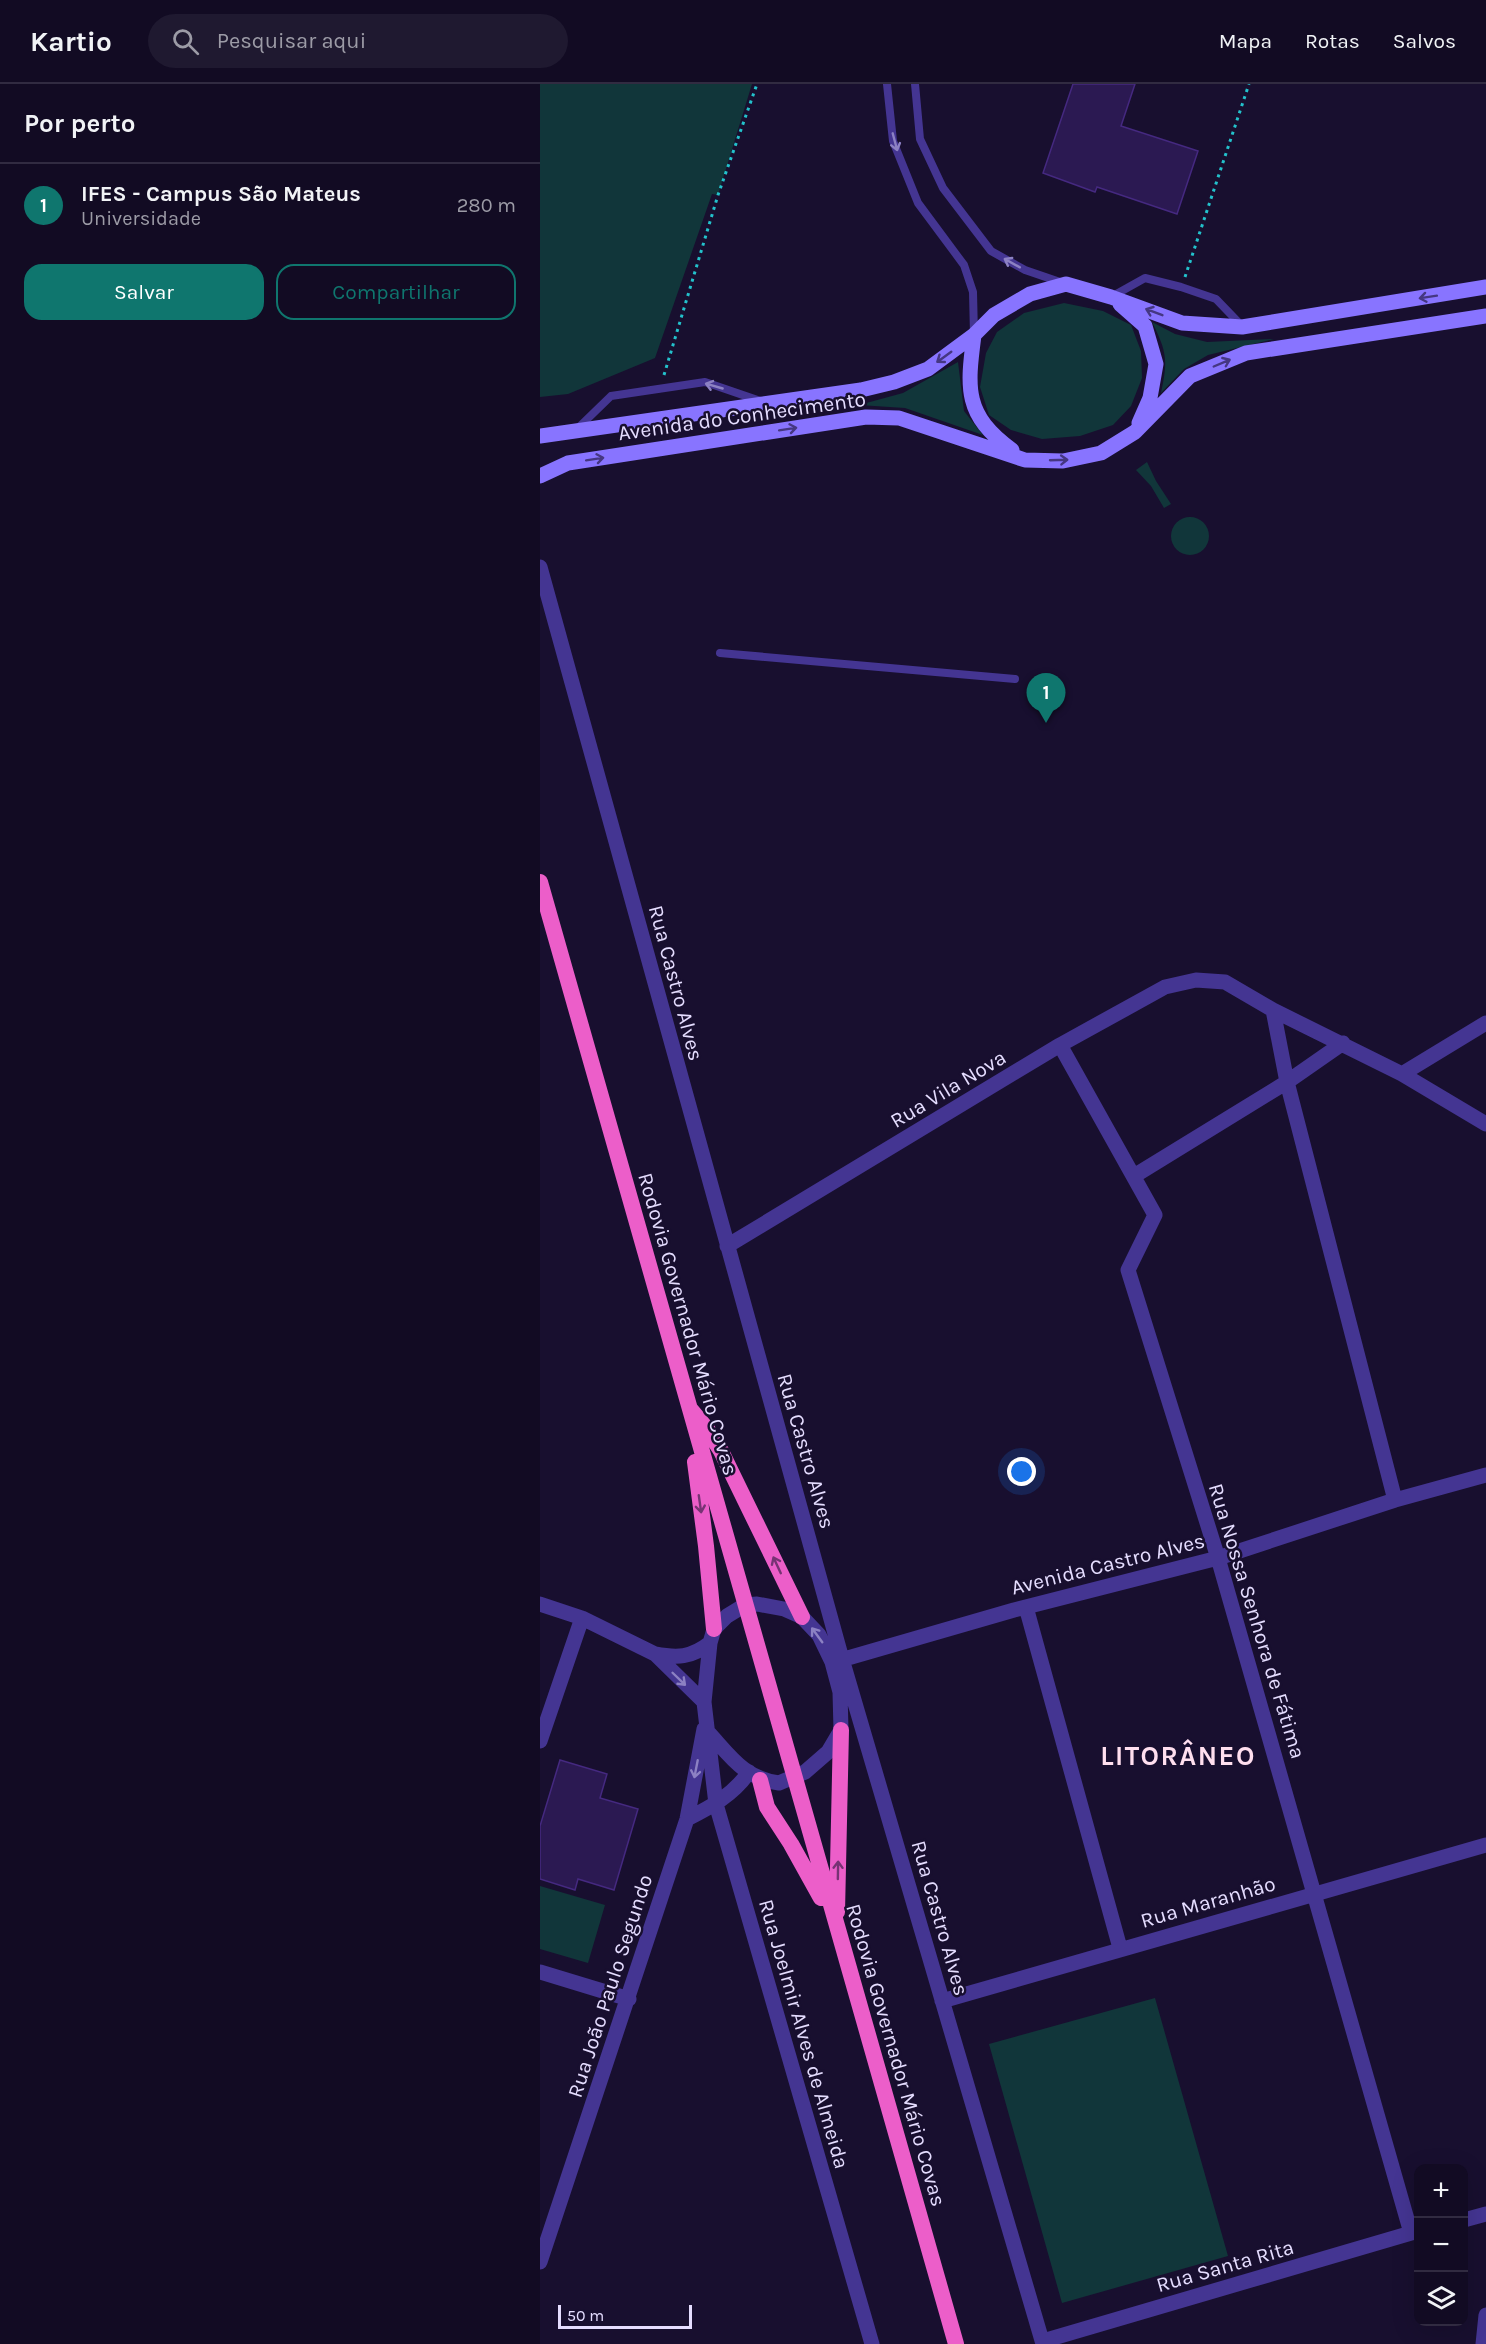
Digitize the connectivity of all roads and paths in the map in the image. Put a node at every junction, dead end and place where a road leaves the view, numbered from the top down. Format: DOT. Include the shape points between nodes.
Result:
graph roads {
  1 [pos="757,84"];
  2 [pos="887,84"];
  3 [pos="915,84"];
  4 [pos="1249,84"];
  5 [pos="1066,284"];
  6 [pos="1181,287"];
  7 [pos="1486,287"];
  8 [pos="1111,297"];
  9 [pos="1486,316"];
  10 [pos="1242,327"];
  11 [pos="974,335"];
  12 [pos="659,391"];
  13 [pos="769,404"];
  14 [pos="1135,432"];
  15 [pos="573,433"];
  16 [pos="540,436"];
  17 [pos="1025,460"];
  18 [pos="540,476"];
  19 [pos="540,567"];
  20 [pos="720,653"];
  21 [pos="1015,679"];
  22 [pos="540,882"];
  23 [pos="1273,1010"];
  24 [pos="1486,1023"];
  25 [pos="1343,1043"];
  26 [pos="1060,1045"];
  27 [pos="1402,1074"];
  28 [pos="1287,1082"];
  29 [pos="1486,1124"];
  30 [pos="1134,1176"];
  31 [pos="727,1246"];
  32 [pos="687,1404"];
  33 [pos="1486,1475"];
  34 [pos="1395,1500"];
  35 [pos="1218,1558"];
  36 [pos="540,1604"];
  37 [pos="745,1605"];
  38 [pos="1026,1607"];
  39 [pos="802,1617"];
  40 [pos="582,1618"];
  41 [pos="712,1636"];
  42 [pos="655,1654"];
  43 [pos="837,1661"];
  44 [pos="704,1702"];
  45 [pos="708,1726"];
  46 [pos="841,1730"];
  47 [pos="540,1741"];
  48 [pos="754,1776"];
  49 [pos="794,1778"];
  50 [pos="716,1804"];
  51 [pos="687,1819"];
  52 [pos="1486,1845"];
  53 [pos="1316,1894"];
  54 [pos="837,1928"];
  55 [pos="1120,1948"];
  56 [pos="540,1972"];
  57 [pos="628,2000"];
  58 [pos="942,2001"];
  59 [pos="1486,2214"];
  60 [pos="1468,2219"];
  61 [pos="1414,2229"];
  62 [pos="1414,2232"];
  63 [pos="540,2262"];
  64 [pos="1486,2315"];
  65 [pos="1043,2343"];
  66 [pos="872,2344"];
  67 [pos="956,2344"];
  68 [pos="1483,2344"];
  1 -- 12 [label="path" via="717,195"];
  2 -- 11 [label="lane, one-way" via="893,141 918,203 964,265 973,292"];
  5 -- 3 [label="lane, one-way" via="1025,270 991,251 943,188 920,139"];
  4 -- 6 [label="path"];
  5 -- 8 [label="main road"];
  5 -- 11 [label="main road, Avenida do Conhecimento" via="1030,294 994,315"];
  6 -- 8 [label="lane" via="1145,278"];
  6 -- 10 [label="lane" via="1216,299"];
  7 -- 10 [label="main road, one-way"];
  10 -- 8 [label="main road, one-way" via="1182,323"];
  8 -- 14 [label="main road" via="1145,326 1156,364 1150,398"];
  14 -- 9 [label="main road, Avenida do Conhecimento, one-way" via="1190,376 1246,353"];
  11 -- 13 [label="main road, Avenida do Conhecimento, one-way" via="928,369 894,382"];
  11 -- 17 [label="main road" via="968,380 975,412 995,438"];
  13 -- 12 [label="lane, one-way" via="705,382"];
  12 -- 15 [label="lane" via="611,396"];
  13 -- 15 [label="main road, Avenida do Conhecimento"];
  17 -- 14 [label="main road, Avenida do Conhecimento, one-way" via="1063,461 1101,453"];
  15 -- 16 [label="main road, Avenida do Conhecimento"];
  18 -- 17 [label="main road, Avenida do Conhecimento, one-way" via="568,463 866,417 899,418"];
  19 -- 31 [label="street, Rua Castro Alves"];
  20 -- 21 [label="lane"];
  22 -- 32 [label="highway, Rodovia Governador Mário Covas"];
  23 -- 25 [label="street, Rua Vila Nova"];
  23 -- 26 [label="street, Rua Vila Nova" via="1224,982 1196,980 1165,987"];
  23 -- 28 [label="street"];
  24 -- 27 [label="street"];
  25 -- 27 [label="street, Rua Vila Nova"];
  25 -- 28 [label="street"];
  26 -- 30 [label="street, Rua Nossa Senhora de Fátima"];
  26 -- 31 [label="street, Rua Vila Nova"];
  27 -- 29 [label="street, Rua Vila Nova"];
  28 -- 30 [label="street"];
  28 -- 34 [label="street"];
  30 -- 35 [label="street, Rua Nossa Senhora de Fátima" via="1155,1215 1128,1270"];
  31 -- 43 [label="street, Rua Castro Alves"];
  32 -- 37 [label="highway, Rodovia Governador Mário Covas"];
  39 -- 32 [label="highway, one-way" via="721,1450"];
  32 -- 41 [label="highway, one-way" via="706,1546"];
  33 -- 34 [label="street, Avenida Castro Alves"];
  34 -- 35 [label="street, Avenida Castro Alves"];
  35 -- 38 [label="street, Avenida Castro Alves"];
  35 -- 53 [label="street, Rua Nossa Senhora de Fátima"];
  36 -- 40 [label="street"];
  37 -- 39 [label="street" via="784,1609"];
  37 -- 41 [label="street" via="727,1616"];
  37 -- 49 [label="highway, Rodovia Governador Mário Covas"];
  38 -- 43 [label="street, Avenida Castro Alves"];
  38 -- 55 [label="street"];
  43 -- 39 [label="street, one-way"];
  40 -- 42 [label="street"];
  40 -- 47 [label="street"];
  41 -- 42 [label="street" via="687,1657"];
  41 -- 44 [label="street"];
  42 -- 44 [label="street, one-way"];
  43 -- 46 [label="street"];
  43 -- 58 [label="street, Rua Castro Alves"];
  44 -- 45 [label="street"];
  45 -- 48 [label="street" via="740,1767"];
  45 -- 50 [label="street, Rua Joelmir Alves de Almeida"];
  45 -- 51 [label="street, Rua João Paulo Segundo, one-way"];
  46 -- 49 [label="street" via="828,1752"];
  54 -- 46 [label="highway, one-way"];
  48 -- 49 [label="street" via="779,1783"];
  48 -- 50 [label="street"];
  48 -- 54 [label="highway" via="767,1807 800,1858"];
  49 -- 54 [label="highway, Rodovia Governador Mário Covas"];
  50 -- 51 [label="street"];
  50 -- 66 [label="street, Rua Joelmir Alves de Almeida"];
  51 -- 57 [label="street, Rua João Paulo Segundo"];
  52 -- 53 [label="street, Rua Maranhão"];
  53 -- 55 [label="street, Rua Maranhão"];
  53 -- 61 [label="street, Rua Nossa Senhora de Fátima"];
  54 -- 67 [label="highway, Rodovia Governador Mário Covas"];
  55 -- 58 [label="street, Rua Maranhão"];
  56 -- 57 [label="street"];
  57 -- 63 [label="street, Rua João Paulo Segundo"];
  58 -- 65 [label="street, Rua Castro Alves"];
  59 -- 60 [label="street"];
  62 -- 65 [label="street, Rua Santa Rita"];
  64 -- 68 [label="street"];
}
